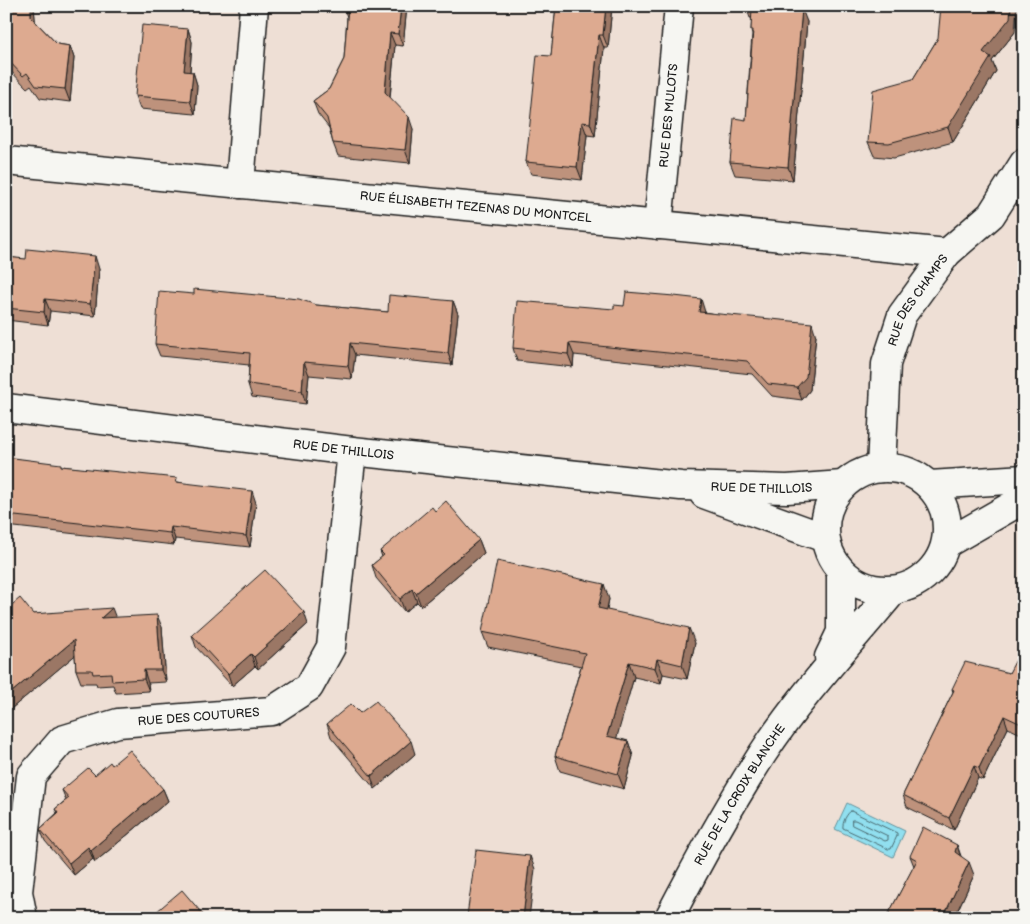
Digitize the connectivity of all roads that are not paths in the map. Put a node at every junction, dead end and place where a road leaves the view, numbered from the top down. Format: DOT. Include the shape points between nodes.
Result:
graph roads {
  1 [pos="254,6"];
  2 [pos="679,6"];
  3 [pos="6,161"];
  4 [pos="1024,163"];
  5 [pos="240,184"];
  6 [pos="658,225"];
  7 [pos="947,253"];
  8 [pos="6,408"];
  9 [pos="352,451"];
  10 [pos="881,468"];
  11 [pos="1024,479"];
  12 [pos="843,485"];
  13 [pos="930,485"];
  14 [pos="681,486"];
  15 [pos="1024,499"];
  16 [pos="825,538"];
  17 [pos="947,543"];
  18 [pos="841,571"];
  19 [pos="894,591"];
  20 [pos="820,676"];
  21 [pos="23,918"];
  22 [pos="669,918"];
  1 -- 5 [label="street"];
  2 -- 6 [label="street, RUE DES MULOTS"];
  3 -- 5 [label="street, RUE ÉLISABETH TEZENAS DU MONTCEL"];
  4 -- 7 [label="street, RUE DES CHAMPS" via="991,215"];
  5 -- 6 [label="street, RUE ÉLISABETH TEZENAS DU MONTCEL"];
  6 -- 7 [label="street, RUE ÉLISABETH TEZENAS DU MONTCEL"];
  7 -- 10 [label="street, RUE DES CHAMPS" via="902,315 886,364"];
  8 -- 9 [label="street, RUE DE THILLOIS"];
  9 -- 14 [label="street, RUE DE THILLOIS"];
  9 -- 21 [label="street, RUE DES COUTURES" via="331,647 309,687 272,710 118,724 62,740 32,776 18,892"];
  10 -- 12 [label="street" via="860,473"];
  10 -- 13 [label="street" via="907,471"];
  11 -- 13 [label="street"];
  12 -- 14 [label="street, RUE DE THILLOIS" via="787,489"];
  12 -- 16 [label="street" via="828,509"];
  13 -- 17 [label="street" via="942,502 948,522"];
  14 -- 16 [label="street, RUE DE THILLOIS"];
  15 -- 17 [label="street"];
  16 -- 18 [label="street" via="830,556"];
  17 -- 19 [label="street" via="936,566 918,583"];
  18 -- 19 [label="street" via="865,587"];
  18 -- 20 [label="street, RUE DE LA CROIX BLANCHE" via="841,632"];
  19 -- 20 [label="street, RUE DE LA CROIX BLANCHE"];
  20 -- 22 [label="street, RUE DE LA CROIX BLANCHE" via="764,752"];
}
